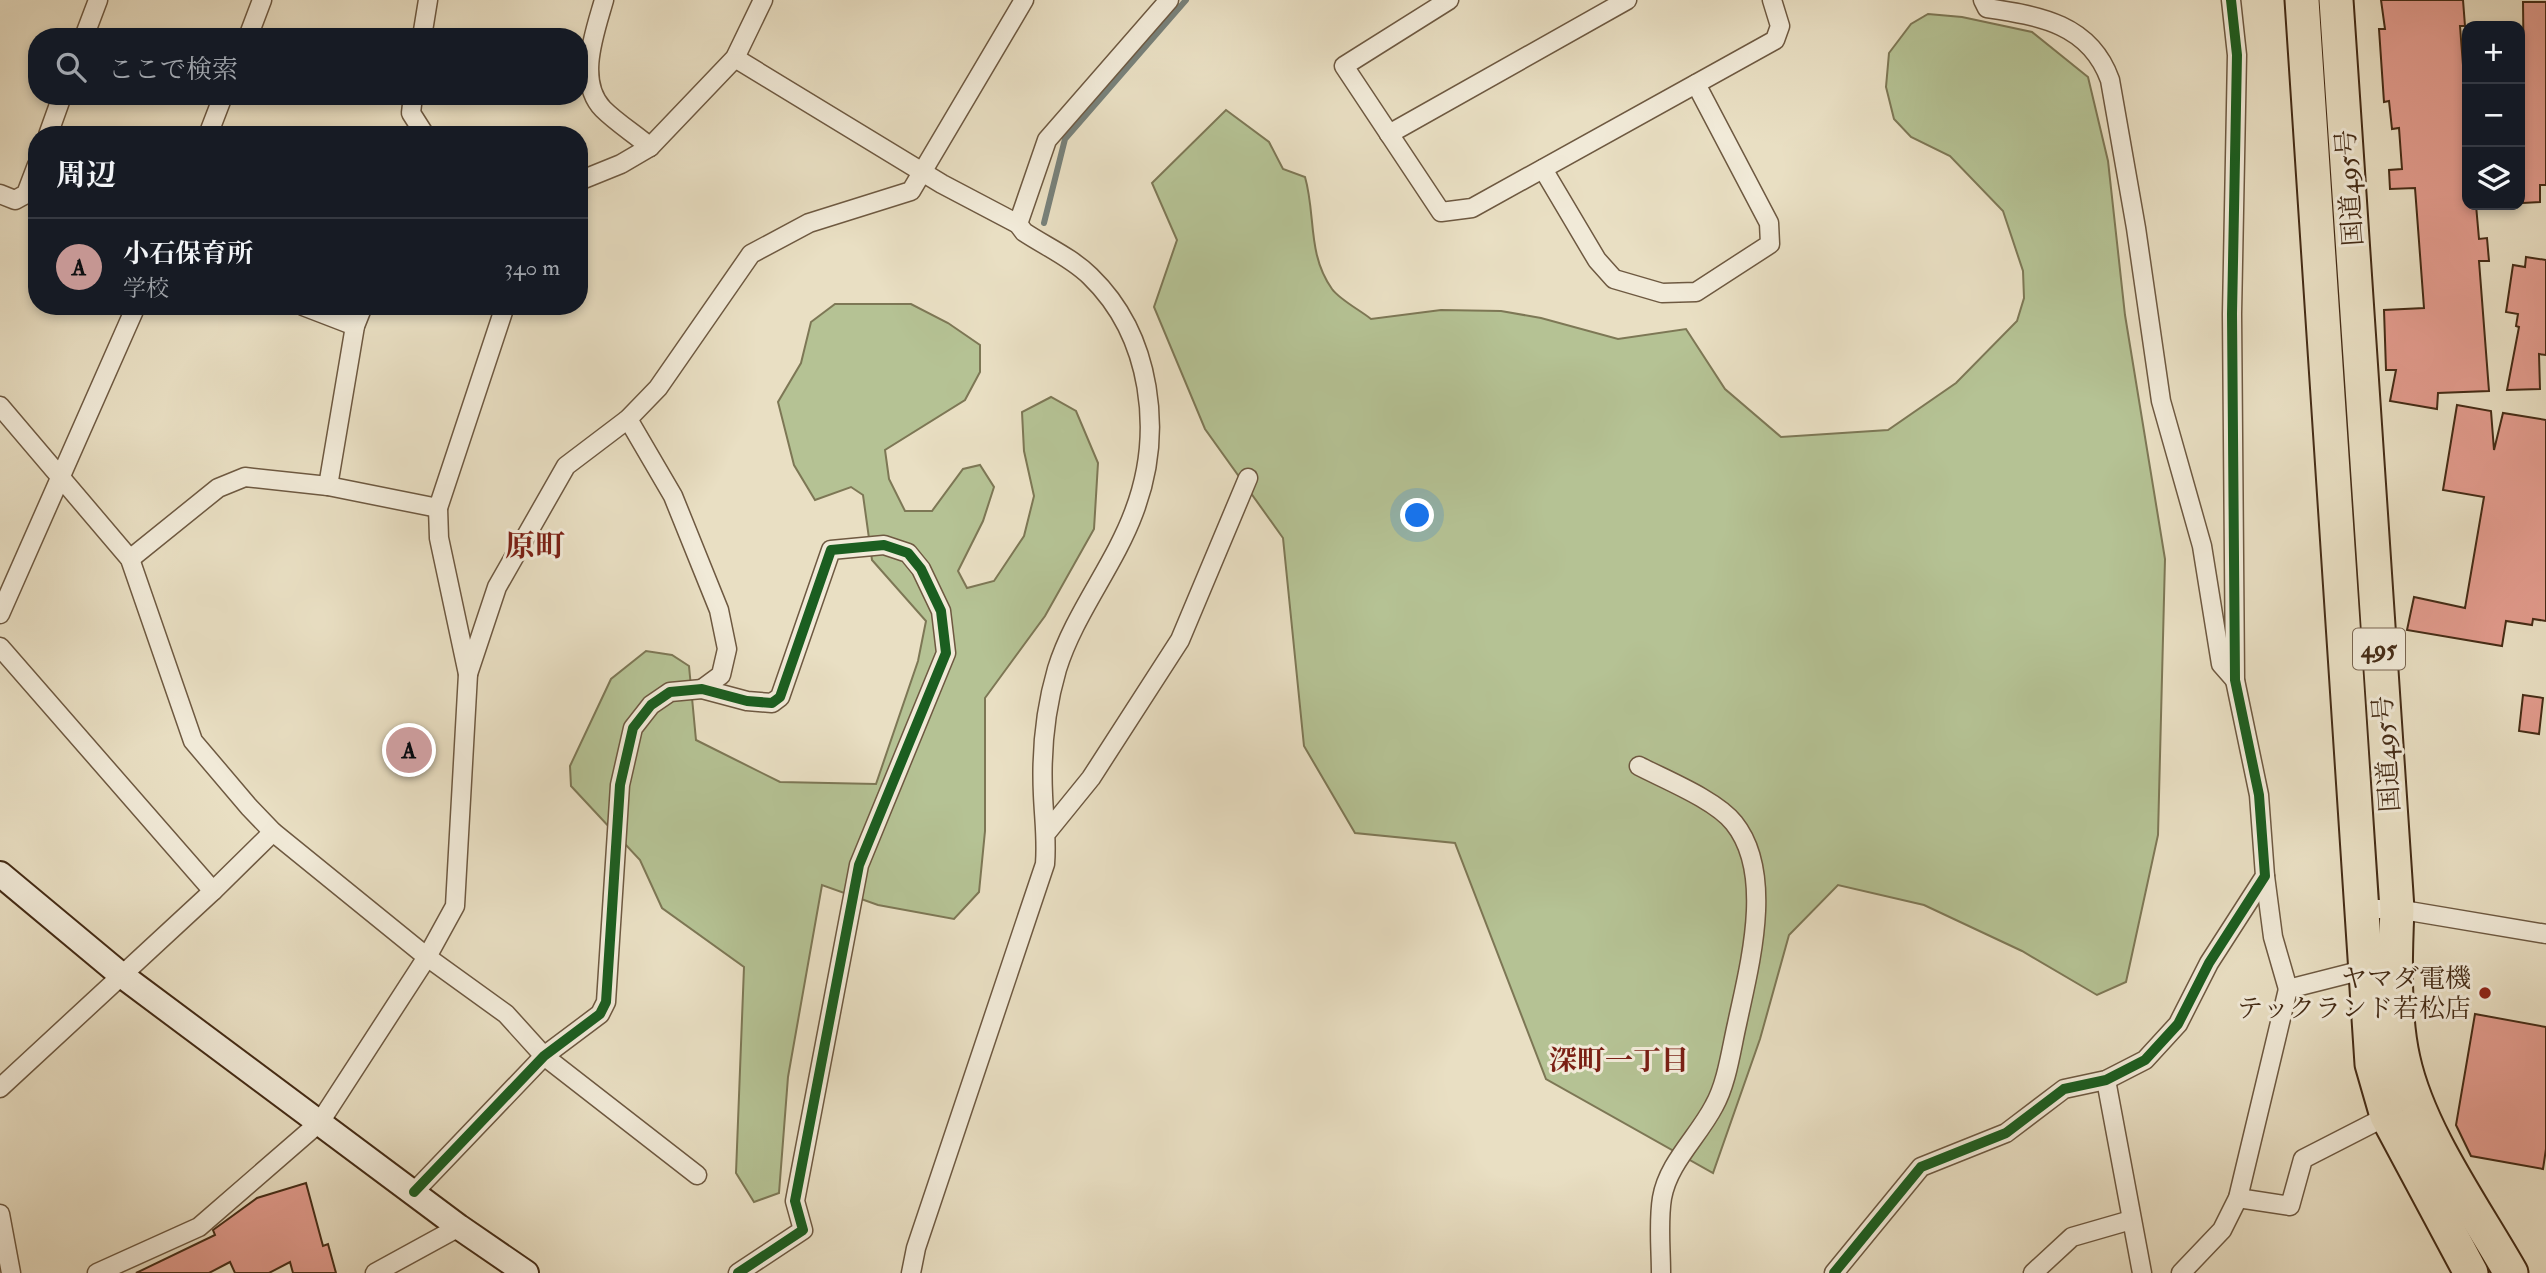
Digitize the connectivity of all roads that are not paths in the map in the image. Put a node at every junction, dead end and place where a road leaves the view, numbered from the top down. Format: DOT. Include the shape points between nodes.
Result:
graph roads {
  1 [pos="98,0"];
  2 [pos="262,0"];
  3 [pos="428,0"];
  4 [pos="604,0"];
  5 [pos="763,0"];
  6 [pos="1024,0"];
  7 [pos="1168,0"];
  8 [pos="1449,0"];
  9 [pos="1627,0"];
  10 [pos="1772,0"];
  11 [pos="1983,0"];
  12 [pos="2231,0"];
  13 [pos="2302,0"];
  14 [pos="2336,0"];
  15 [pos="87,28"];
  16 [pos="251,28"];
  17 [pos="423,28"];
  18 [pos="735,58"];
  19 [pos="1696,84"];
  20 [pos="59,105"];
  21 [pos="220,105"];
  22 [pos="412,105"];
  23 [pos="51,126"];
  24 [pos="211,126"];
  25 [pos="419,126"];
  26 [pos="1389,134"];
  27 [pos="650,146"];
  28 [pos="1543,169"];
  29 [pos="922,170"];
  30 [pos="588,177"];
  31 [pos="28,189"];
  32 [pos="0,194"];
  33 [pos="1018,224"];
  34 [pos="132,315"];
  35 [pos="326,315"];
  36 [pos="359,315"];
  37 [pos="502,315"];
  38 [pos="355,326"];
  39 [pos="0,406"];
  40 [pos="628,419"];
  41 [pos="60,475"];
  42 [pos="1248,478"];
  43 [pos="328,486"];
  44 [pos="438,508"];
  45 [pos="130,559"];
  46 [pos="0,614"];
  47 [pos="0,647"];
  48 [pos="468,674"];
  49 [pos="2235,680"];
  50 [pos="702,689"];
  51 [pos="1639,766"];
  52 [pos="1048,831"];
  53 [pos="273,832"];
  54 [pos="0,874"];
  55 [pos="2265,876"];
  56 [pos="213,891"];
  57 [pos="2361,909"];
  58 [pos="2397,909"];
  59 [pos="2546,934"];
  60 [pos="427,957"];
  61 [pos="2395,961"];
  62 [pos="2363,970"];
  63 [pos="120,974"];
  64 [pos="2288,989"];
  65 [pos="544,1056"];
  66 [pos="2106,1080"];
  67 [pos="0,1088"];
  68 [pos="2387,1116"];
  69 [pos="320,1122"];
  70 [pos="697,1175"];
  71 [pos="414,1192"];
  72 [pos="2238,1198"];
  73 [pos="0,1214"];
  74 [pos="2131,1220"];
  75 [pos="459,1227"];
  76 [pos="2505,1262"];
  77 [pos="522,1272"];
  78 [pos="11,1273"];
  79 [pos="97,1273"];
  80 [pos="375,1273"];
  81 [pos="738,1273"];
  82 [pos="911,1273"];
  83 [pos="1661,1273"];
  84 [pos="1834,1273"];
  85 [pos="2034,1273"];
  86 [pos="2142,1273"];
  87 [pos="2181,1273"];
  88 [pos="2471,1273"];
  1 -- 15 [label="street"];
  2 -- 16 [label="street"];
  3 -- 17 [label="street"];
  4 -- 27 [label="street" via="588,83 601,107"];
  5 -- 18 [label="street"];
  6 -- 29 [label="street"];
  7 -- 33 [label="street" via="1047,140"];
  8 -- 26 [label="street" via="1344,66"];
  9 -- 26 [label="street"];
  10 -- 19 [label="street" via="1780,26 1775,40"];
  11 -- 49 [label="street" via="1987,8 2027,14 2076,31 2102,58 2134,214 2161,401 2202,546 2221,664"];
  12 -- 49 [label="street" via="2237,55 2232,313"];
  13 -- 57 [label="highway, 国道495号 / 495"];
  14 -- 58 [label="highway, 国道495号 / 495"];
  18 -- 27 [label="street"];
  18 -- 29 [label="street"];
  19 -- 28 [label="street"];
  19 -- 28 [label="street" via="1769,223 1770,244 1696,292 1662,293 1614,279 1597,260"];
  20 -- 23 [label="street"];
  21 -- 24 [label="street"];
  22 -- 25 [label="street" via="411,113"];
  26 -- 28 [label="street" via="1441,212 1472,208"];
  27 -- 30 [label="street"];
  29 -- 33 [label="street"];
  29 -- 40 [label="street" via="911,191 808,223 751,254 693,342"];
  31 -- 32 [label="street" via="15,200"];
  33 -- 52 [label="street" via="1090,275 1122,317 1137,347 1150,399 1150,449 1135,512 1057,668 1044,733 1043,797"];
  34 -- 41 [label="street"];
  35 -- 38 [label="street"];
  36 -- 38 [label="street"];
  37 -- 44 [label="street"];
  38 -- 43 [label="street"];
  39 -- 41 [label="street"];
  40 -- 48 [label="street" via="566,466 497,587"];
  40 -- 50 [label="street" via="673,496 719,610 726,649 721,676"];
  41 -- 45 [label="street"];
  41 -- 46 [label="street"];
  42 -- 52 [label="street" via="1180,640 1091,778"];
  43 -- 44 [label="street"];
  43 -- 45 [label="street" via="245,477 218,488"];
  44 -- 48 [label="street" via="439,538"];
  45 -- 53 [label="street" via="192,741"];
  47 -- 56 [label="street"];
  48 -- 60 [label="street" via="455,906"];
  49 -- 55 [label="street" via="2259,795"];
  50 -- 65 [label="street" via="670,692 651,705 633,728 620,785 606,1002 600,1014"];
  50 -- 81 [label="street" via="747,701 772,703 780,698 831,550 884,545 908,554 921,569 941,611 946,653 859,865 795,1201 803,1230"];
  51 -- 83 [label="street" via="1733,821 1746,841 1753,870 1755,937 1731,1053 1715,1105 1674,1167 1662,1198"];
  52 -- 82 [label="street" via="1045,864"];
  53 -- 56 [label="street"];
  53 -- 60 [label="street"];
  54 -- 63 [label="street"];
  55 -- 64 [label="street" via="2273,937"];
  55 -- 66 [label="street" via="2209,963 2178,1024 2145,1060"];
  56 -- 63 [label="street"];
  57 -- 58 [label="street"];
  57 -- 62 [label="highway, 国道495号 / 495"];
  58 -- 59 [label="street"];
  58 -- 61 [label="highway, 国道495号 / 495"];
  60 -- 65 [label="street" via="506,1014"];
  60 -- 69 [label="street"];
  61 -- 62 [label="street"];
  61 -- 76 [label="highway, 国道495号 / 495" via="2403,1058 2426,1125"];
  62 -- 64 [label="street"];
  62 -- 68 [label="highway, 国道495号 / 495" via="2372,1064"];
  63 -- 67 [label="street"];
  63 -- 69 [label="street"];
  64 -- 72 [label="street"];
  65 -- 70 [label="street"];
  65 -- 71 [label="street"];
  66 -- 74 [label="street"];
  66 -- 84 [label="street" via="2064,1088 2006,1133 1921,1167"];
  68 -- 72 [label="street" via="2303,1159 2290,1206"];
  68 -- 88 [label="highway, 国道495号 / 495"];
  69 -- 71 [label="street"];
  69 -- 79 [label="street" via="199,1227"];
  71 -- 75 [label="street"];
  72 -- 87 [label="street" via="2222,1230"];
  73 -- 78 [label="street"];
  74 -- 85 [label="street" via="2072,1237"];
  74 -- 86 [label="street"];
  75 -- 77 [label="street"];
  75 -- 80 [label="street"];
  76 -- 88 [label="street"];
}
